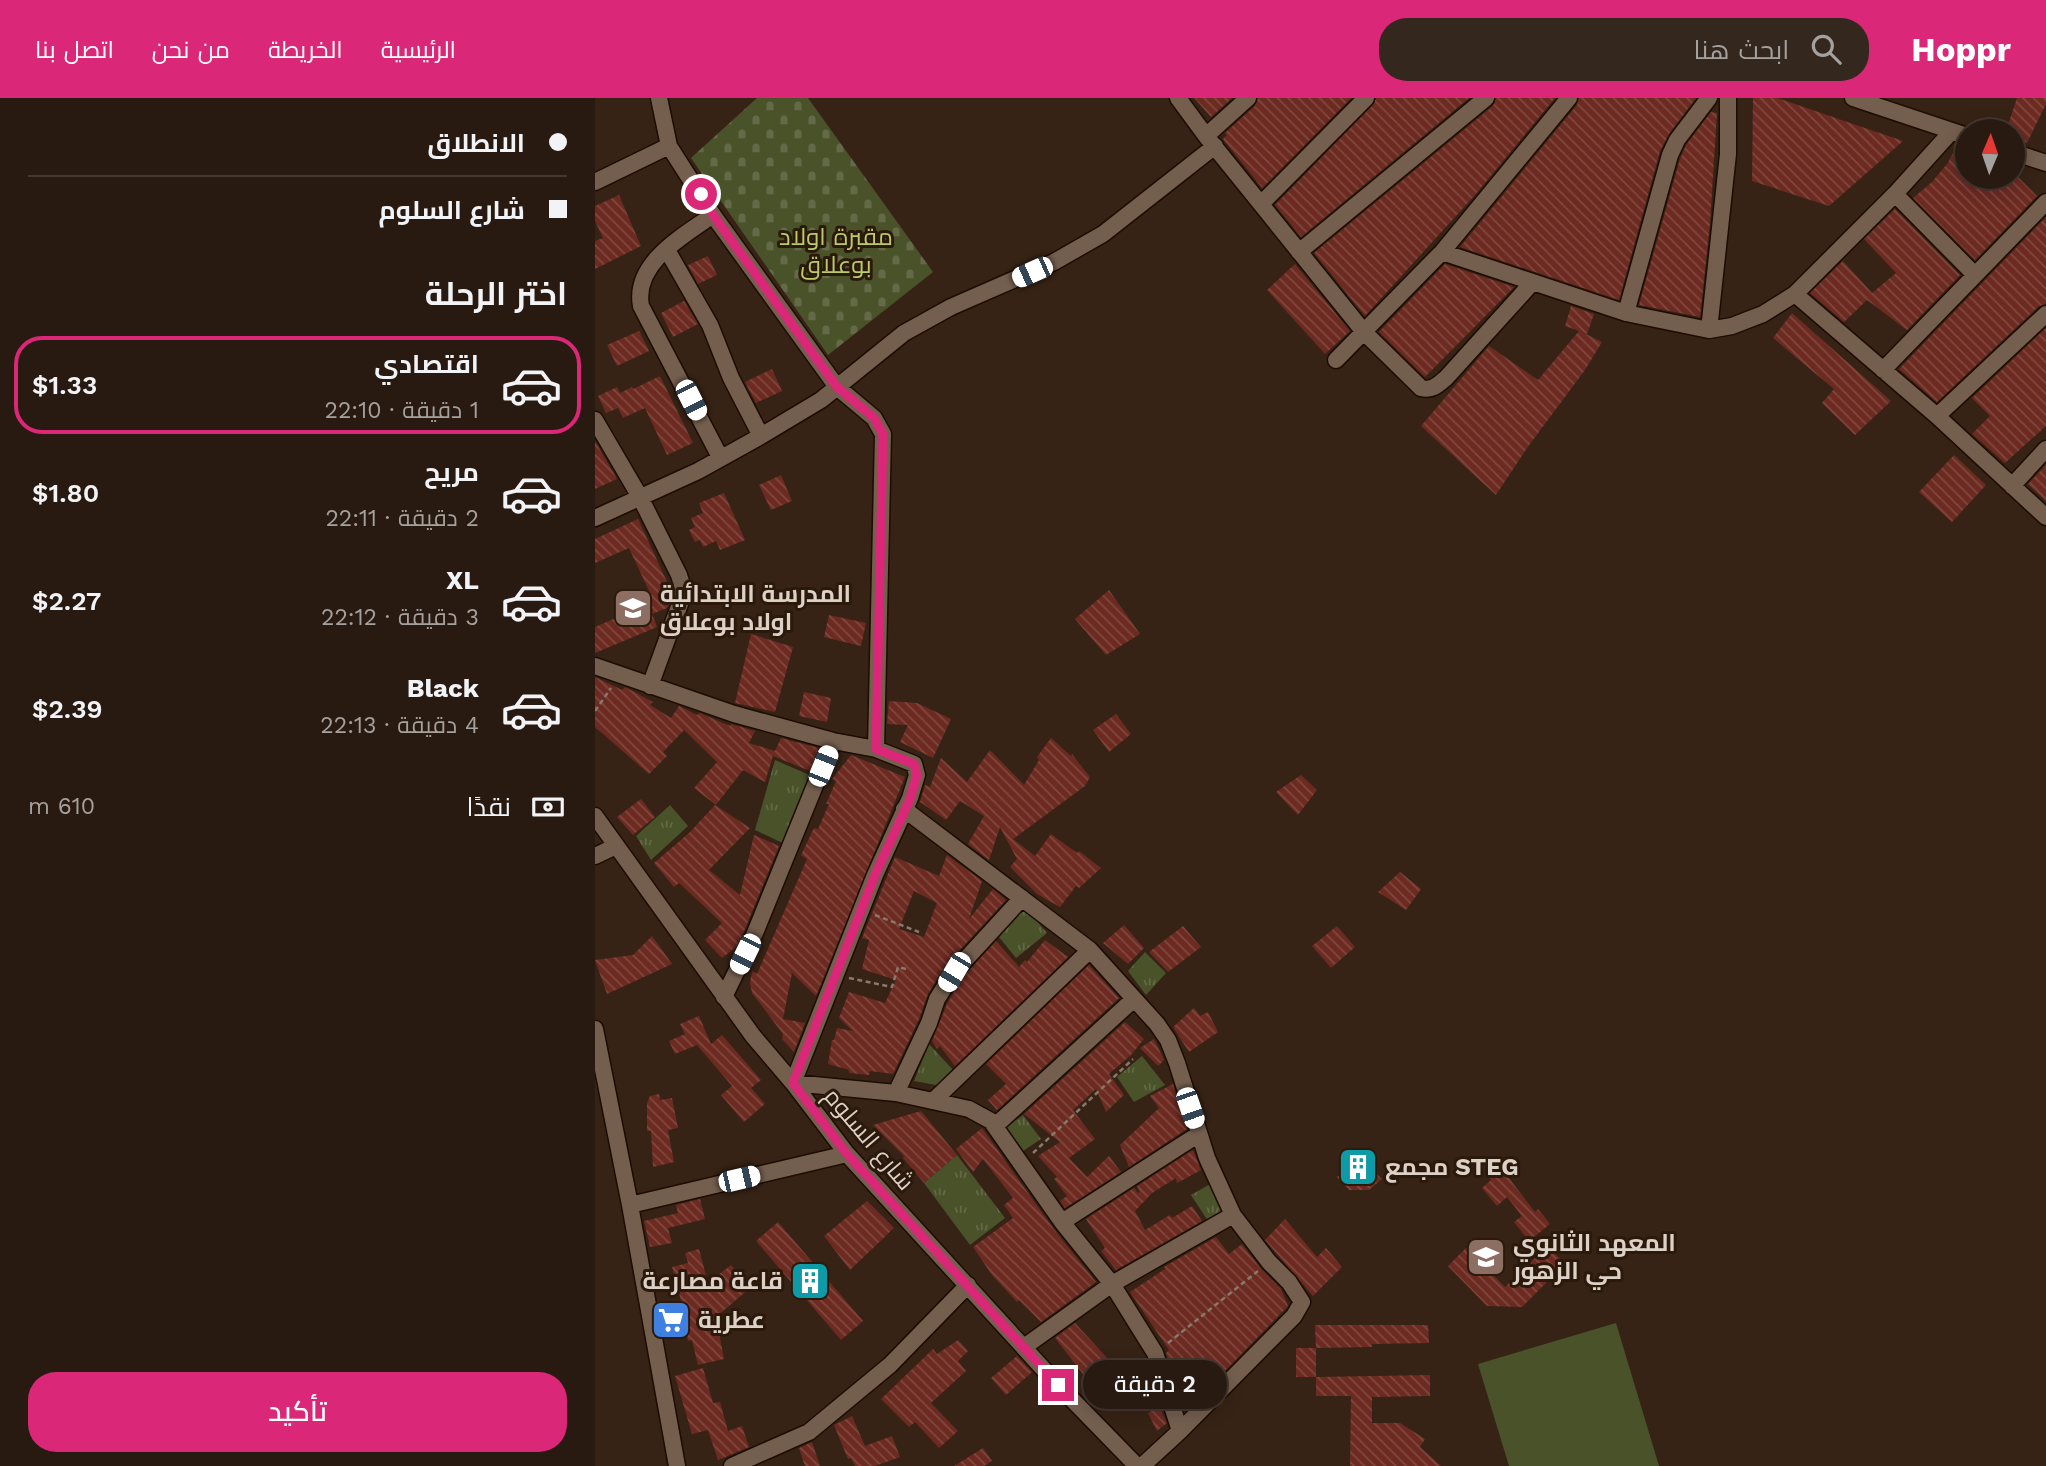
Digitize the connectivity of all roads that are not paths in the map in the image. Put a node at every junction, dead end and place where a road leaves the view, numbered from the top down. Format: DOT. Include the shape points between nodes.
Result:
graph roads {
  1 [pos="659,98"];
  2 [pos="1178,98"];
  3 [pos="1248,98"];
  4 [pos="1366,98"];
  5 [pos="1486,98"];
  6 [pos="1569,98"];
  7 [pos="1709,98"];
  8 [pos="1728,98"];
  9 [pos="1853,98"];
  10 [pos="1907,98"];
  11 [pos="1901,114"];
  12 [pos="1955,132"];
  13 [pos="1955,139"];
  14 [pos="1210,141"];
  15 [pos="669,146"];
  16 [pos="2025,156"];
  17 [pos="2046,163"];
  18 [pos="595,182"];
  19 [pos="1895,194"];
  20 [pos="2046,202"];
  21 [pos="1261,204"];
  22 [pos="713,215"];
  23 [pos="667,250"];
  24 [pos="1299,252"];
  25 [pos="1442,252"];
  26 [pos="1975,275"];
  27 [pos="1532,282"];
  28 [pos="1795,294"];
  29 [pos="1626,313"];
  30 [pos="2046,314"];
  31 [pos="1709,330"];
  32 [pos="1364,332"];
  33 [pos="1336,360"];
  34 [pos="1884,370"];
  35 [pos="837,387"];
  36 [pos="1937,416"];
  37 [pos="595,420"];
  38 [pos="761,436"];
  39 [pos="2046,449"];
  40 [pos="720,457"];
  41 [pos="2012,486"];
  42 [pos="639,497"];
  43 [pos="2046,517"];
  44 [pos="595,518"];
  45 [pos="595,666"];
  46 [pos="650,686"];
  47 [pos="833,741"];
  48 [pos="876,749"];
  49 [pos="904,809"];
  50 [pos="595,816"];
  51 [pos="616,846"];
  52 [pos="595,856"];
  53 [pos="1022,898"];
  54 [pos="1090,950"];
  55 [pos="724,997"];
  56 [pos="1134,999"];
  57 [pos="595,1029"];
  58 [pos="793,1083"];
  59 [pos="896,1093"];
  60 [pos="933,1101"];
  61 [pos="995,1126"];
  62 [pos="1199,1134"];
  63 [pos="847,1154"];
  64 [pos="630,1205"];
  65 [pos="1233,1215"];
  66 [pos="1062,1222"];
  67 [pos="1112,1284"];
  68 [pos="968,1285"];
  69 [pos="1024,1347"];
  70 [pos="1180,1431"];
  71 [pos="673,1464"];
  72 [pos="732,1466"];
  73 [pos="1139,1466"];
  1 -- 15 [label="street"];
  2 -- 14 [label="street"];
  3 -- 14 [label="street"];
  4 -- 21 [label="street"];
  5 -- 24 [label="street"];
  6 -- 25 [label="street"];
  7 -- 29 [label="street" via="1670,155"];
  8 -- 31 [label="street" via="1728,154"];
  9 -- 11 [label="street"];
  10 -- 11 [label="street"];
  11 -- 12 [label="street"];
  13 -- 19 [label="street"];
  14 -- 21 [label="street"];
  14 -- 35 [label="street" via="1103,234 916,327"];
  15 -- 18 [label="street"];
  15 -- 22 [label="street"];
  16 -- 17 [label="street"];
  19 -- 26 [label="street"];
  19 -- 28 [label="street"];
  20 -- 26 [label="street"];
  21 -- 24 [label="street"];
  22 -- 23 [label="street"];
  22 -- 35 [label="street"];
  23 -- 38 [label="street" via="710,325"];
  23 -- 40 [label="street" via="645,273 639,292 641,306"];
  24 -- 32 [label="street"];
  25 -- 27 [label="street"];
  25 -- 32 [label="street"];
  26 -- 34 [label="street"];
  27 -- 29 [label="street"];
  27 -- 32 [label="street" via="1446,378 1428,390"];
  28 -- 31 [label="street" via="1763,314"];
  28 -- 34 [label="street"];
  29 -- 31 [label="street"];
  30 -- 36 [label="street"];
  32 -- 33 [label="street"];
  34 -- 36 [label="street"];
  35 -- 38 [label="street"];
  35 -- 48 [label="street" via="874,418 883,434"];
  36 -- 41 [label="street"];
  37 -- 42 [label="street"];
  38 -- 40 [label="street"];
  39 -- 41 [label="street"];
  40 -- 42 [label="street"];
  41 -- 43 [label="street"];
  42 -- 44 [label="street"];
  42 -- 46 [label="street" via="683,588"];
  45 -- 46 [label="street"];
  46 -- 47 [label="street"];
  47 -- 48 [label="street"];
  47 -- 55 [label="street"];
  48 -- 49 [label="street" via="914,764 917,775"];
  49 -- 53 [label="street"];
  49 -- 58 [label="street"];
  50 -- 51 [label="street, شارع السلوم"];
  51 -- 52 [label="street"];
  51 -- 55 [label="street, شارع السلوم"];
  53 -- 54 [label="street"];
  53 -- 59 [label="street" via="954,972 937,999"];
  54 -- 56 [label="street"];
  54 -- 60 [label="street"];
  55 -- 58 [label="street, شارع السلوم"];
  56 -- 61 [label="street"];
  56 -- 62 [label="street" via="1168,1040"];
  57 -- 64 [label="street"];
  58 -- 59 [label="street"];
  58 -- 63 [label="street, شارع السلوم"];
  59 -- 60 [label="street"];
  60 -- 61 [label="street" via="979,1113"];
  61 -- 66 [label="street"];
  62 -- 65 [label="street"];
  62 -- 66 [label="street"];
  63 -- 64 [label="street"];
  63 -- 68 [label="street, شارع السلوم"];
  64 -- 71 [label="street"];
  65 -- 67 [label="street"];
  65 -- 70 [label="street" via="1302,1302"];
  66 -- 67 [label="street"];
  67 -- 69 [label="street"];
  67 -- 70 [label="street" via="1155,1353"];
  68 -- 69 [label="street, شارع السلوم"];
  68 -- 72 [label="street" via="890,1365 809,1432"];
  69 -- 73 [label="street, شارع السلوم"];
  70 -- 73 [label="street"];
}
